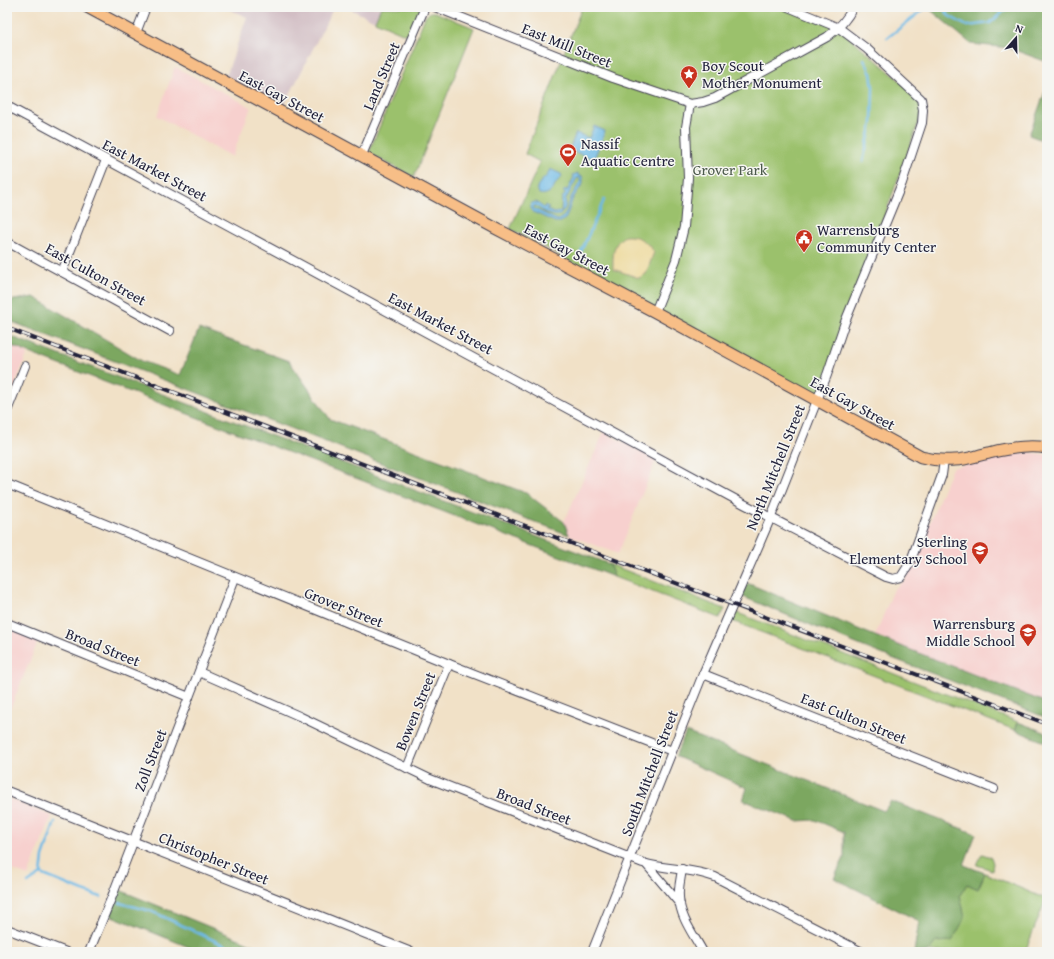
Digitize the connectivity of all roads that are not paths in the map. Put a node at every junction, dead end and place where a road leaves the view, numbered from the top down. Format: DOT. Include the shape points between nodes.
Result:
graph roads {
  1 [pos="87,7"];
  2 [pos="146,7"];
  3 [pos="425,7"];
  4 [pos="435,7"];
  5 [pos="788,7"];
  6 [pos="853,7"];
  7 [pos="839,28"];
  8 [pos="136,33"];
  9 [pos="690,104"];
  10 [pos="7,106"];
  11 [pos="362,155"];
  12 [pos="106,160"];
  13 [pos="7,242"];
  14 [pos="62,272"];
  15 [pos="655,312"];
  16 [pos="170,331"];
  17 [pos="25,366"];
  18 [pos="817,401"];
  19 [pos="7,411"];
  20 [pos="1047,448"];
  21 [pos="944,460"];
  22 [pos="7,484"];
  23 [pos="771,517"];
  24 [pos="235,578"];
  25 [pos="733,605"];
  26 [pos="7,623"];
  27 [pos="449,664"];
  28 [pos="198,672"];
  29 [pos="703,674"];
  30 [pos="189,697"];
  31 [pos="672,751"];
  32 [pos="407,768"];
  33 [pos="994,789"];
  34 [pos="7,791"];
  35 [pos="133,841"];
  36 [pos="631,859"];
  37 [pos="646,864"];
  38 [pos="682,869"];
  39 [pos="680,904"];
  40 [pos="7,929"];
  41 [pos="66,952"];
  42 [pos="88,952"];
  43 [pos="411,952"];
  44 [pos="592,952"];
  45 [pos="703,952"];
  46 [pos="862,952"];
  1 -- 8 [label="main road, East Gay Street"];
  2 -- 8 [label="street"];
  3 -- 11 [label="street, Land Street"];
  4 -- 9 [label="street, East Mill Street" via="613,78"];
  5 -- 7 [label="street, North Mitchell Street"];
  6 -- 7 [label="street"];
  7 -- 9 [label="street" via="714,98"];
  7 -- 18 [label="street, North Mitchell Street" via="921,99 923,110 922,123 902,184 845,322"];
  8 -- 11 [label="main road, East Gay Street"];
  9 -- 15 [label="street" via="686,127 688,178 684,226 676,260"];
  10 -- 12 [label="street, East Market Street"];
  11 -- 15 [label="main road, East Gay Street"];
  12 -- 14 [label="street"];
  12 -- 23 [label="street, East Market Street"];
  13 -- 14 [label="street, East Culton Street"];
  14 -- 16 [label="street, East Culton Street"];
  15 -- 18 [label="main road, East Gay Street"];
  17 -- 19 [label="street"];
  18 -- 21 [label="main road, East Gay Street" via="921,457"];
  18 -- 23 [label="street, North Mitchell Street"];
  20 -- 21 [label="main road, East Gay Street" via="1016,448 966,459"];
  21 -- 23 [label="street, East Market Street" via="942,475 910,563 901,577 886,578"];
  22 -- 24 [label="street, Grover Street"];
  23 -- 25 [label="street, North Mitchell Street"];
  24 -- 27 [label="street, Grover Street"];
  24 -- 28 [label="street, Zoll Street"];
  25 -- 29 [label="street, South Mitchell Street"];
  26 -- 30 [label="street, Broad Street"];
  27 -- 31 [label="street, Grover Street"];
  27 -- 32 [label="street, Bowen Street"];
  28 -- 30 [label="street, Zoll Street"];
  28 -- 32 [label="street, Broad Street" via="299,716"];
  29 -- 31 [label="street, South Mitchell Street"];
  29 -- 33 [label="street, East Culton Street"];
  30 -- 35 [label="street, Zoll Street"];
  31 -- 36 [label="street, South Mitchell Street"];
  32 -- 36 [label="street, Broad Street" via="430,780"];
  34 -- 35 [label="street, Christopher Street"];
  35 -- 42 [label="street, Zoll Street"];
  35 -- 43 [label="street, Christopher Street"];
  36 -- 37 [label="street, Broad Street"];
  36 -- 44 [label="street, South Mitchell Street"];
  37 -- 38 [label="street, Broad Street" via="660,868"];
  37 -- 39 [label="street"];
  38 -- 39 [label="street"];
  38 -- 46 [label="street, Broad Street" via="715,877"];
  39 -- 45 [label="street" via="686,922"];
  40 -- 41 [label="street"];
}
